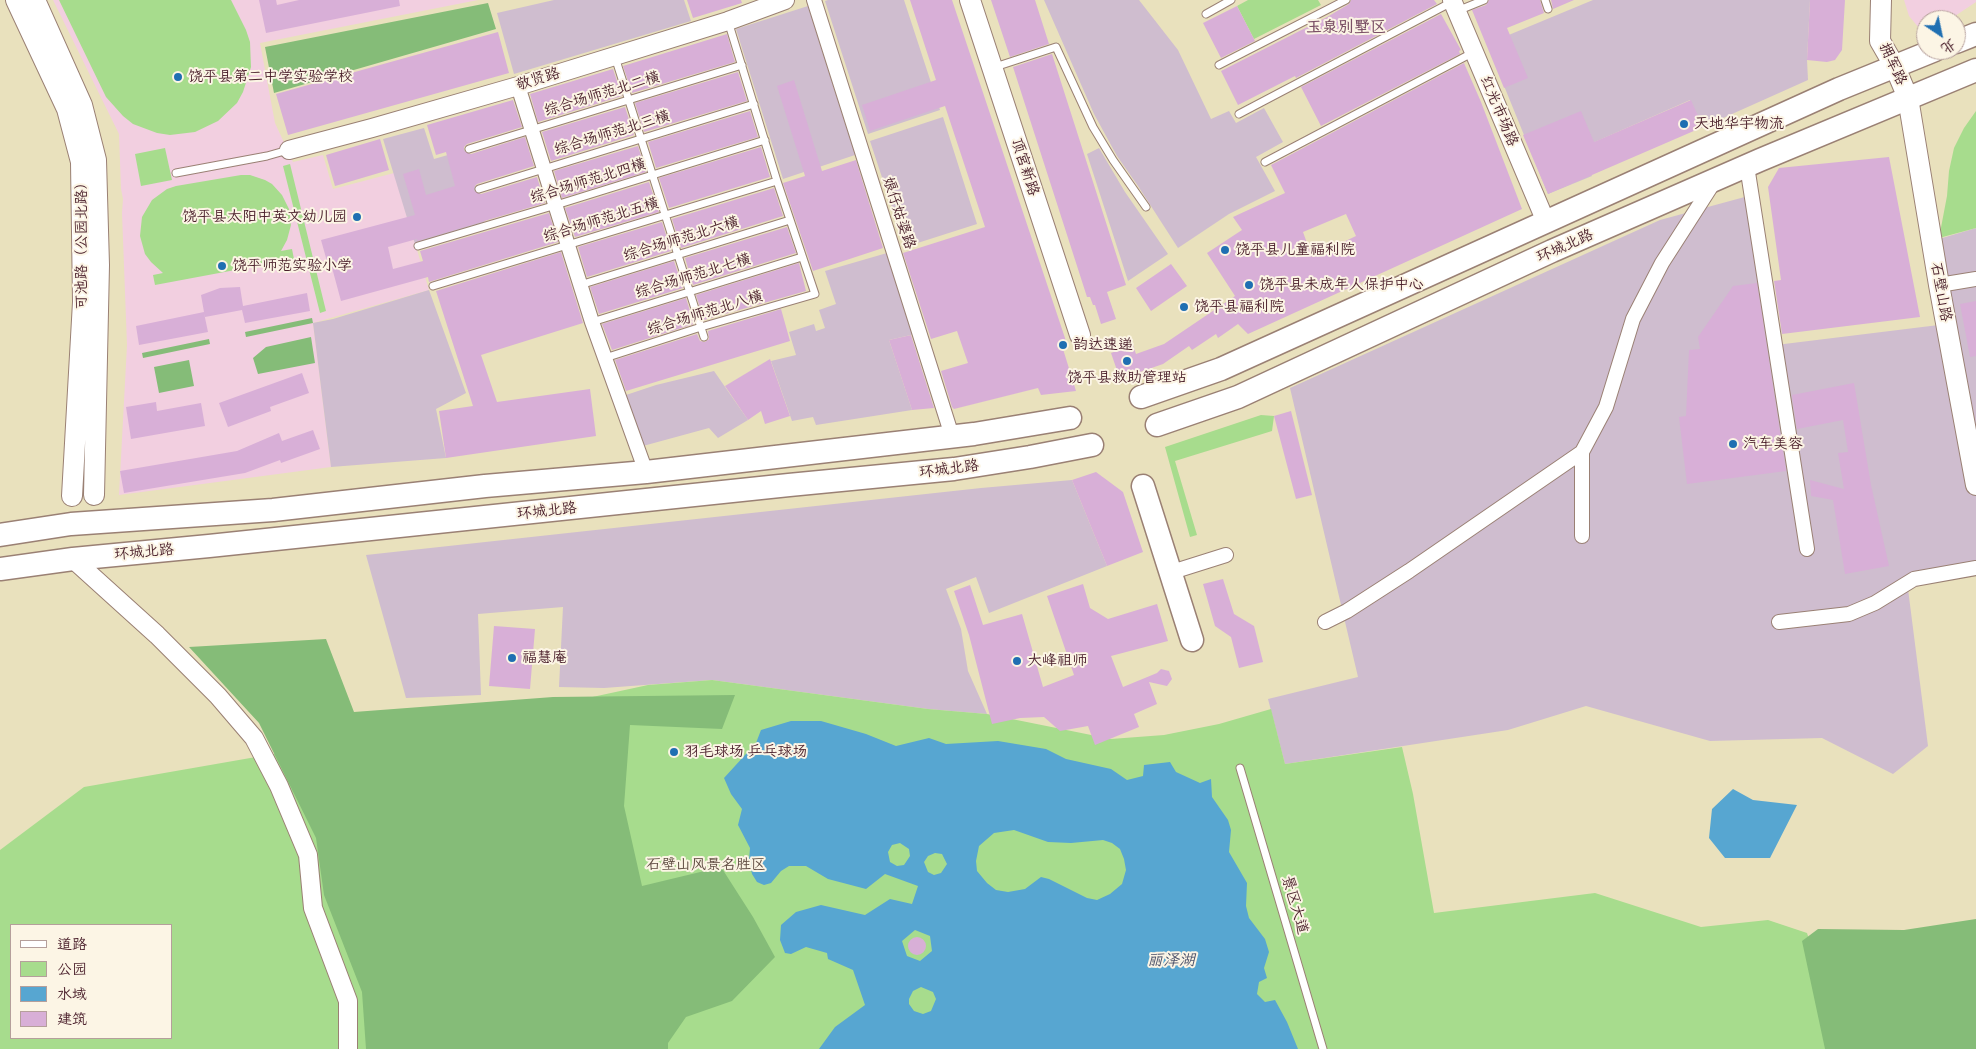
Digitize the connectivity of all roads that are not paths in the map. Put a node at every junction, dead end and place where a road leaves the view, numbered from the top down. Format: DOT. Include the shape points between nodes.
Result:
graph roads {
  1 [pos="16,0"];
  2 [pos="35,0"];
  3 [pos="785,0"];
  4 [pos="814,0"];
  5 [pos="970,0"];
  6 [pos="1231,0"];
  7 [pos="1346,0"];
  8 [pos="1484,0"];
  9 [pos="1545,0"];
  10 [pos="1881,0"];
  11 [pos="1454,4"];
  12 [pos="1548,9"];
  13 [pos="1206,14"];
  14 [pos="728,21"];
  15 [pos="1475,52"];
  16 [pos="614,56"];
  17 [pos="1916,58"];
  18 [pos="742,64"];
  19 [pos="1219,65"];
  20 [pos="992,67"];
  21 [pos="1895,67"];
  22 [pos="1976,70"];
  23 [pos="518,86"];
  24 [pos="1908,98"];
  25 [pos="629,100"];
  26 [pos="754,104"];
  27 [pos="1239,114"];
  28 [pos="532,130"];
  29 [pos="640,138"];
  30 [pos="765,140"];
  31 [pos="289,150"];
  32 [pos="469,150"];
  33 [pos="1265,162"];
  34 [pos="1747,166"];
  35 [pos="544,168"];
  36 [pos="176,173"];
  37 [pos="652,175"];
  38 [pos="1715,180"];
  39 [pos="777,181"];
  40 [pos="479,189"];
  41 [pos="556,205"];
  42 [pos="1146,207"];
  43 [pos="664,215"];
  44 [pos="790,220"];
  45 [pos="1546,222"];
  46 [pos="568,245"];
  47 [pos="418,246"];
  48 [pos="677,255"];
  49 [pos="802,257"];
  50 [pos="1976,279"];
  51 [pos="580,285"];
  52 [pos="1939,285"];
  53 [pos="433,286"];
  54 [pos="690,291"];
  55 [pos="592,322"];
  56 [pos="701,327"];
  57 [pos="1080,334"];
  58 [pos="704,337"];
  59 [pos="604,358"];
  60 [pos="1141,396"];
  61 [pos="1070,418"];
  62 [pos="1157,425"];
  63 [pos="952,436"];
  64 [pos="1972,438"];
  65 [pos="1092,445"];
  66 [pos="1582,452"];
  67 [pos="646,472"];
  68 [pos="1976,485"];
  69 [pos="1143,486"];
  70 [pos="94,495"];
  71 [pos="72,496"];
  72 [pos="0,535"];
  73 [pos="1582,536"];
  74 [pos="1808,549"];
  75 [pos="1226,555"];
  76 [pos="73,559"];
  77 [pos="1976,568"];
  78 [pos="0,569"];
  79 [pos="1172,572"];
  80 [pos="1325,622"];
  81 [pos="1779,622"];
  82 [pos="1192,640"];
  83 [pos="1240,768"];
  84 [pos="348,1049"];
  85 [pos="1323,1049"];
  1 -- 71 [label="main road, 可池路（公园北路）" via="67,109 81,162 83,302"];
  2 -- 70 [label="main road, 可池路（公园北路）" via="82,106 96,160 99,265"];
  3 -- 14 [label="street, 敬贤路"];
  4 -- 63 [label="street, 娘仔姑婆路"];
  5 -- 20 [label="main road, 顶宫新路"];
  6 -- 13 [label="lane"];
  7 -- 19 [label="lane"];
  8 -- 11 [label="lane"];
  9 -- 12 [label="lane"];
  10 -- 21 [label="main road, 拥军路" via="1880,41"];
  11 -- 15 [label="street, 红光市场路"];
  11 -- 27 [label="lane"];
  14 -- 16 [label="street, 敬贤路"];
  14 -- 18 [label="lane"];
  15 -- 33 [label="lane"];
  15 -- 45 [label="street, 红光市场路"];
  16 -- 23 [label="street, 敬贤路"];
  16 -- 25 [label="lane"];
  17 -- 21 [label="main road, 环城北路"];
  18 -- 25 [label="lane, 综合场师范北二横"];
  18 -- 26 [label="lane"];
  20 -- 42 [label="lane" via="1056,47 1093,127"];
  20 -- 57 [label="main road, 顶宫新路"];
  21 -- 24 [label="main road, 拥军路"];
  21 -- 45 [label="main road, 环城北路" via="1839,89"];
  22 -- 24 [label="main road, 环城北路"];
  23 -- 28 [label="street"];
  23 -- 31 [label="street, 敬贤路"];
  24 -- 34 [label="main road, 环城北路"];
  24 -- 52 [label="main road, 石壁山路"];
  25 -- 28 [label="lane, 综合场师范北二横"];
  25 -- 29 [label="lane"];
  26 -- 29 [label="lane, 综合场师范北三横"];
  26 -- 30 [label="lane"];
  28 -- 32 [label="lane, 综合场师范北二横"];
  28 -- 35 [label="street"];
  29 -- 35 [label="lane, 综合场师范北三横"];
  29 -- 37 [label="lane"];
  30 -- 37 [label="lane, 综合场师范北四横"];
  30 -- 39 [label="lane"];
  31 -- 36 [label="lane"];
  34 -- 38 [label="main road, 环城北路"];
  34 -- 74 [label="street"];
  35 -- 40 [label="lane, 综合场师范北三横"];
  35 -- 41 [label="street"];
  37 -- 41 [label="lane, 综合场师范北四横"];
  37 -- 43 [label="lane"];
  38 -- 62 [label="main road, 环城北路" via="1552,251 1238,397"];
  38 -- 66 [label="street" via="1662,263 1634,319 1606,407"];
  39 -- 43 [label="lane, 综合场师范北五横"];
  39 -- 44 [label="lane"];
  41 -- 46 [label="street"];
  41 -- 47 [label="lane, 综合场师范北四横"];
  43 -- 46 [label="lane, 综合场师范北五横"];
  43 -- 48 [label="lane"];
  44 -- 48 [label="lane, 综合场师范北六横"];
  44 -- 49 [label="lane"];
  45 -- 60 [label="main road, 环城北路" via="1221,368"];
  46 -- 51 [label="street"];
  46 -- 53 [label="lane, 综合场师范北五横"];
  48 -- 51 [label="lane, 综合场师范北六横"];
  48 -- 54 [label="lane"];
  49 -- 54 [label="lane, 综合场师范北七横"];
  49 -- 56 [label="lane, 综合场师范北八横" via="815,294"];
  50 -- 52 [label="street"];
  51 -- 55 [label="street"];
  52 -- 64 [label="main road, 石壁山路"];
  54 -- 55 [label="lane, 综合场师范北七横"];
  54 -- 56 [label="lane"];
  55 -- 59 [label="street"];
  56 -- 58 [label="lane"];
  56 -- 59 [label="lane, 综合场师范北八横"];
  59 -- 67 [label="street"];
  61 -- 63 [label="main road, 环城北路"];
  63 -- 67 [label="main road, 环城北路"];
  64 -- 68 [label="main road, 石壁山路"];
  65 -- 76 [label="main road, 环城北路" via="954,469"];
  66 -- 73 [label="street"];
  66 -- 80 [label="street" via="1409,571"];
  67 -- 72 [label="main road, 环城北路" via="273,510 71,524"];
  69 -- 79 [label="main road"];
  75 -- 79 [label="street"];
  76 -- 78 [label="main road, 环城北路"];
  76 -- 84 [label="street" via="212,689 254,738 279,786 308,855 313,908 348,1000"];
  77 -- 81 [label="street" via="1914,579 1875,603 1849,614"];
  79 -- 82 [label="main road"];
  83 -- 85 [label="lane, 景区大道"];
}
